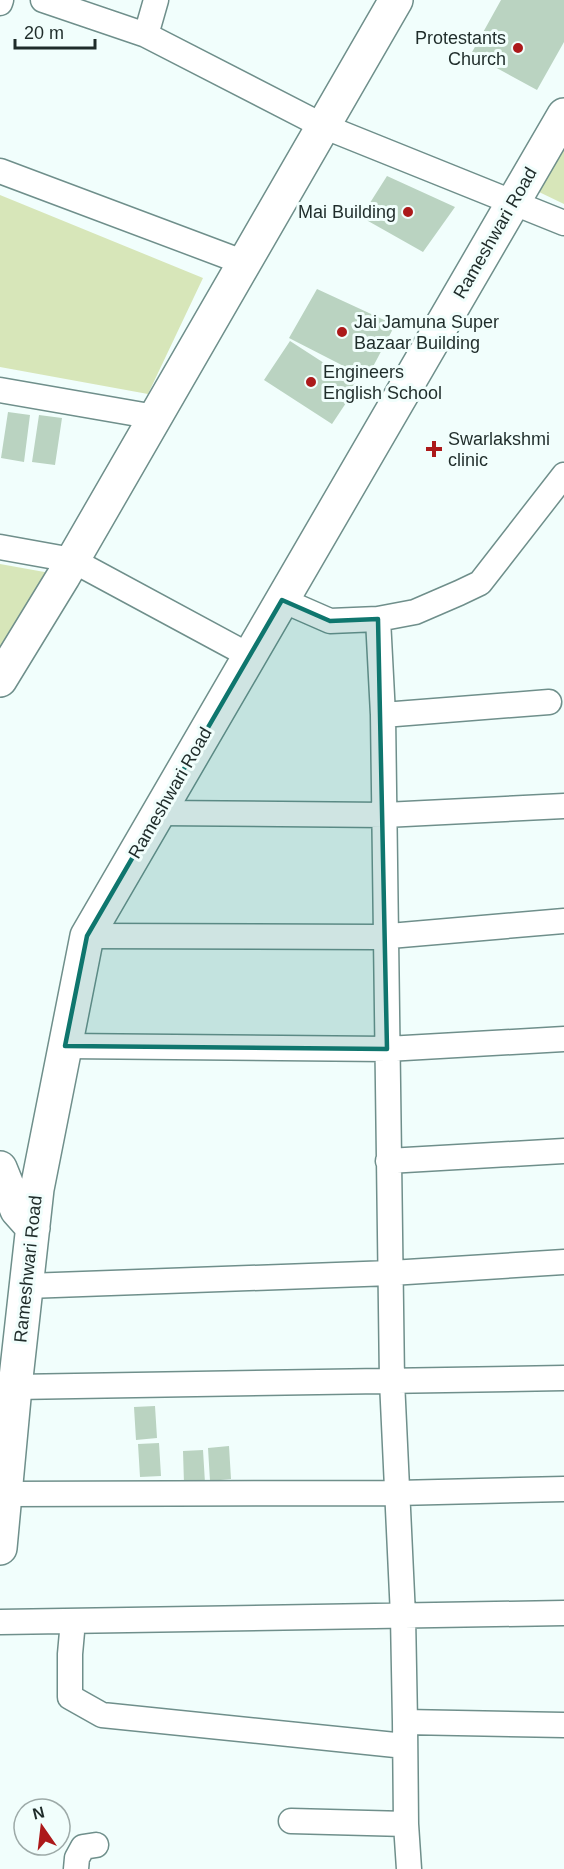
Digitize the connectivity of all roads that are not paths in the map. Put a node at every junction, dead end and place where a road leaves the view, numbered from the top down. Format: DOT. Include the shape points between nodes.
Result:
graph roads {
  1 [pos="43,0"];
  2 [pos="156,0"];
  3 [pos="396,0"];
  4 [pos="146,35"];
  5 [pos="564,115"];
  6 [pos="323,126"];
  7 [pos="0,171"];
  8 [pos="514,201"];
  9 [pos="564,223"];
  10 [pos="244,263"];
  11 [pos="0,390"];
  12 [pos="155,417"];
  13 [pos="564,476"];
  14 [pos="0,547"];
  15 [pos="72,560"];
  16 [pos="282,600"];
  17 [pos="378,619"];
  18 [pos="250,656"];
  19 [pos="0,680"];
  20 [pos="549,702"];
  21 [pos="383,715"];
  22 [pos="564,807"];
  23 [pos="159,813"];
  24 [pos="385,815"];
  25 [pos="564,921"];
  26 [pos="87,936"];
  27 [pos="387,937"];
  28 [pos="564,1039"];
  29 [pos="65,1046"];
  30 [pos="387,1049"];
  31 [pos="564,1151"];
  32 [pos="388,1161"];
  33 [pos="0,1168"];
  34 [pos="16,1219"];
  35 [pos="564,1262"];
  36 [pos="391,1273"];
  37 [pos="27,1286"];
  38 [pos="564,1378"];
  39 [pos="392,1381"];
  40 [pos="15,1387"];
  41 [pos="564,1489"];
  42 [pos="397,1493"];
  43 [pos="5,1494"];
  44 [pos="0,1548"];
  45 [pos="564,1613"];
  46 [pos="403,1616"];
  47 [pos="74,1621"];
  48 [pos="0,1622"];
  49 [pos="405,1722"];
  50 [pos="564,1725"];
  51 [pos="405,1746"];
  52 [pos="291,1821"];
  53 [pos="406,1824"];
  54 [pos="96,1845"];
  55 [pos="76,1869"];
  56 [pos="409,1869"];
  1 -- 4 [label="street"];
  2 -- 4 [label="street"];
  3 -- 6 [label="main road"];
  4 -- 6 [label="street"];
  5 -- 8 [label="main road, Rameshwari Road"];
  6 -- 8 [label="street"];
  6 -- 10 [label="main road"];
  7 -- 10 [label="street"];
  8 -- 9 [label="street"];
  8 -- 16 [label="main road, Rameshwari Road"];
  10 -- 12 [label="main road"];
  11 -- 12 [label="street"];
  12 -- 15 [label="main road"];
  13 -- 17 [label="street" via="480,583 415,612"];
  14 -- 15 [label="street"];
  15 -- 18 [label="street"];
  15 -- 19 [label="main road"];
  16 -- 17 [label="street" via="330,621"];
  16 -- 18 [label="main road, Rameshwari Road"];
  17 -- 21 [label="street"];
  18 -- 23 [label="main road, Rameshwari Road"];
  20 -- 21 [label="street"];
  21 -- 24 [label="street"];
  22 -- 24 [label="street"];
  23 -- 24 [label="street"];
  23 -- 26 [label="main road, Rameshwari Road"];
  24 -- 27 [label="street"];
  25 -- 27 [label="street"];
  26 -- 27 [label="street"];
  26 -- 29 [label="main road, Rameshwari Road"];
  27 -- 30 [label="street"];
  28 -- 30 [label="street"];
  29 -- 30 [label="street"];
  29 -- 34 [label="main road, Rameshwari Road" via="36,1189"];
  30 -- 32 [label="street"];
  31 -- 32 [label="street"];
  32 -- 36 [label="street"];
  33 -- 34 [label="main road"];
  34 -- 37 [label="main road, Rameshwari Road"];
  35 -- 36 [label="street"];
  36 -- 37 [label="street"];
  36 -- 39 [label="street"];
  37 -- 40 [label="main road, Rameshwari Road"];
  38 -- 39 [label="street"];
  39 -- 40 [label="street"];
  39 -- 42 [label="street"];
  40 -- 43 [label="main road, Rameshwari Road"];
  41 -- 42 [label="street"];
  42 -- 43 [label="street"];
  42 -- 46 [label="street"];
  43 -- 44 [label="main road, Rameshwari Road"];
  45 -- 46 [label="street"];
  46 -- 47 [label="street"];
  46 -- 49 [label="street"];
  47 -- 48 [label="street"];
  47 -- 51 [label="street" via="70,1697 102,1715"];
  49 -- 50 [label="street"];
  49 -- 51 [label="street"];
  51 -- 53 [label="street"];
  52 -- 53 [label="street"];
  53 -- 56 [label="street"];
  54 -- 55 [label="street" via="83,1847"];
}
